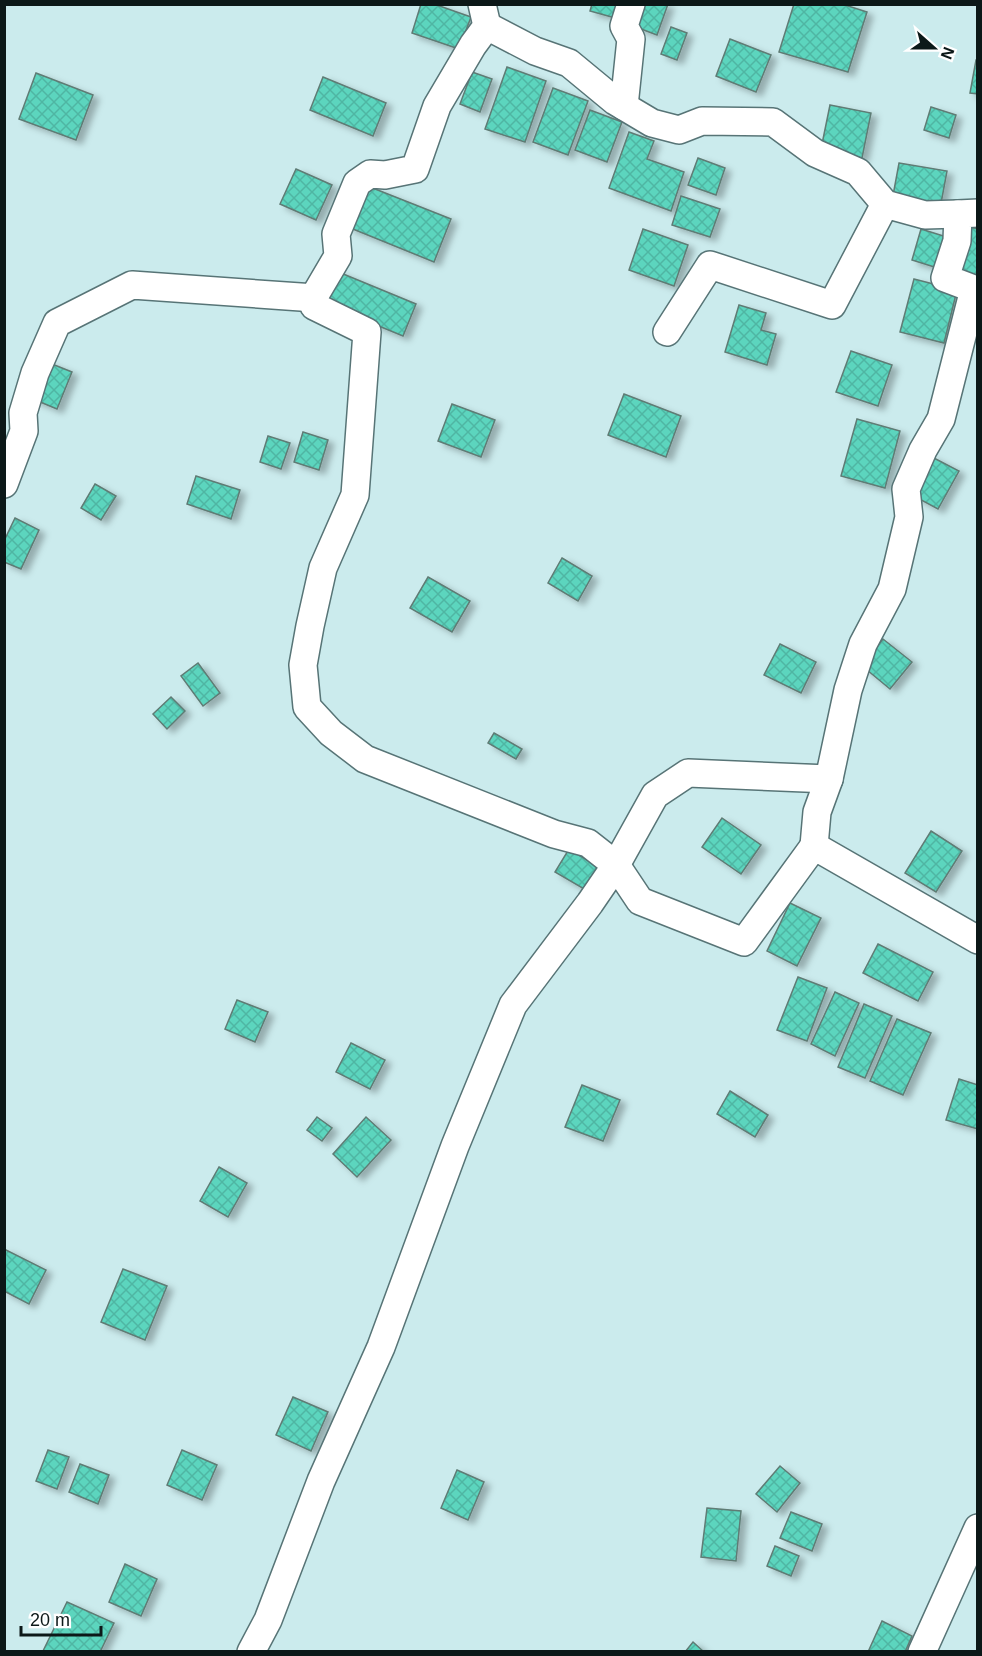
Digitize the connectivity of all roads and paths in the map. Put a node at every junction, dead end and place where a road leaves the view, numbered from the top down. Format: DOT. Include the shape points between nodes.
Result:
graph roads {
  1 [pos="631,4"];
  2 [pos="485,15"];
  3 [pos="624,106"];
  4 [pos="885,204"];
  5 [pos="968,214"];
  6 [pos="315,298"];
  7 [pos="667,332"];
  8 [pos="4,484"];
  9 [pos="829,779"];
  10 [pos="814,846"];
  11 [pos="616,865"];
  12 [pos="978,940"];
  13 [pos="978,1528"];
  14 [pos="251,1652"];
  15 [pos="922,1652"];
  1 -- 3 [label="street" via="624,26 631,39"];
  2 -- 3 [label="street" via="535,51 569,63"];
  2 -- 6 [label="street" via="473,45 437,106 415,169 370,174 357,183 336,234 338,256"];
  3 -- 4 [label="street" via="651,123 679,130 702,121 773,122 815,153 858,172"];
  4 -- 5 [label="street" via="925,215"];
  4 -- 7 [label="street" via="832,305 710,265"];
  5 -- 9 [label="street" via="945,278 974,289 941,419 906,489 909,517 892,589 863,644 848,690"];
  6 -- 8 [label="street" via="132,285 57,323 35,373 23,413 24,431"];
  6 -- 11 [label="street" via="314,306 368,332 355,495 324,568 310,626 303,665 307,707 331,733 365,759 554,834 588,843"];
  9 -- 10 [label="street" via="818,812"];
  9 -- 11 [label="street" via="688,773 655,795"];
  10 -- 11 [label="street" via="744,942 640,901"];
  10 -- 12 [label="street"];
  11 -- 14 [label="street" via="513,1005 455,1146 381,1347 321,1481 268,1620"];
  13 -- 15 [label="street"];
}
